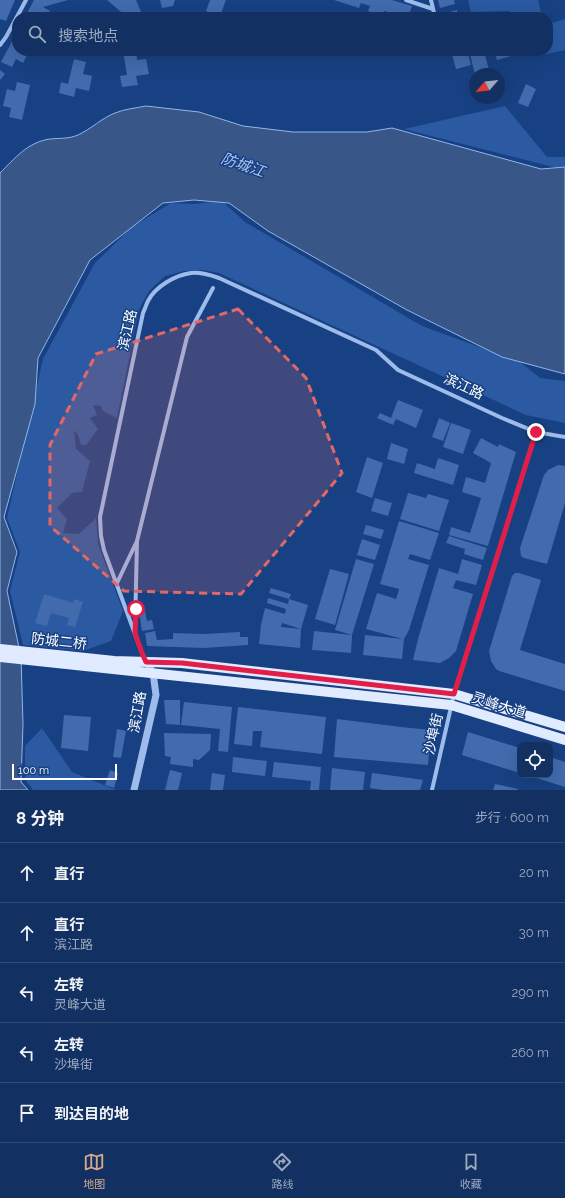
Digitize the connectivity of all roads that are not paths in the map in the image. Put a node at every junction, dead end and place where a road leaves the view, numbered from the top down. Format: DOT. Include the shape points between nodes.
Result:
graph roads {
  1 [pos="26,0"];
  2 [pos="406,0"];
  3 [pos="431,0"];
  4 [pos="433,10"];
  5 [pos="20,12"];
  6 [pos="12,27"];
  7 [pos="0,45"];
  8 [pos="213,288"];
  9 [pos="536,432"];
  10 [pos="565,437"];
  11 [pos="137,541"];
  12 [pos="117,583"];
  13 [pos="135,633"];
  14 [pos="0,649"];
  15 [pos="0,657"];
  16 [pos="146,662"];
  17 [pos="114,665"];
  18 [pos="153,673"];
  19 [pos="454,694"];
  20 [pos="451,705"];
  21 [pos="565,727"];
  22 [pos="565,740"];
  23 [pos="134,790"];
  24 [pos="432,790"];
  1 -- 5 [label="street"];
  2 -- 4 [label="street"];
  3 -- 4 [label="street"];
  6 -- 7 [label="street"];
  8 -- 11 [label="street" via="187,337"];
  9 -- 10 [label="street, 滨江路"];
  9 -- 12 [label="street, 滨江路" via="398,370 376,350 219,278 208,274 181,275 156,290 143,313 100,517 104,550"];
  9 -- 19 [label="street, 沙埠街"];
  11 -- 12 [label="street"];
  11 -- 13 [label="street"];
  12 -- 13 [label="street, 滨江路"];
  13 -- 16 [label="street, 滨江路"];
  14 -- 17 [label="main road, 防城二桥"];
  15 -- 17 [label="main road, 防城二桥"];
  16 -- 17 [label="main road, 灵峰大道"];
  16 -- 18 [label="street, 滨江路"];
  16 -- 19 [label="main road, 灵峰大道" via="198,665"];
  17 -- 18 [label="main road, 灵峰大道"];
  18 -- 20 [label="main road, 灵峰大道"];
  18 -- 23 [label="street, 滨江路" via="156,695"];
  19 -- 20 [label="street, 沙埠街"];
  19 -- 21 [label="main road, 灵峰大道"];
  20 -- 22 [label="main road, 灵峰大道"];
  20 -- 24 [label="street, 沙埠街"];
}
